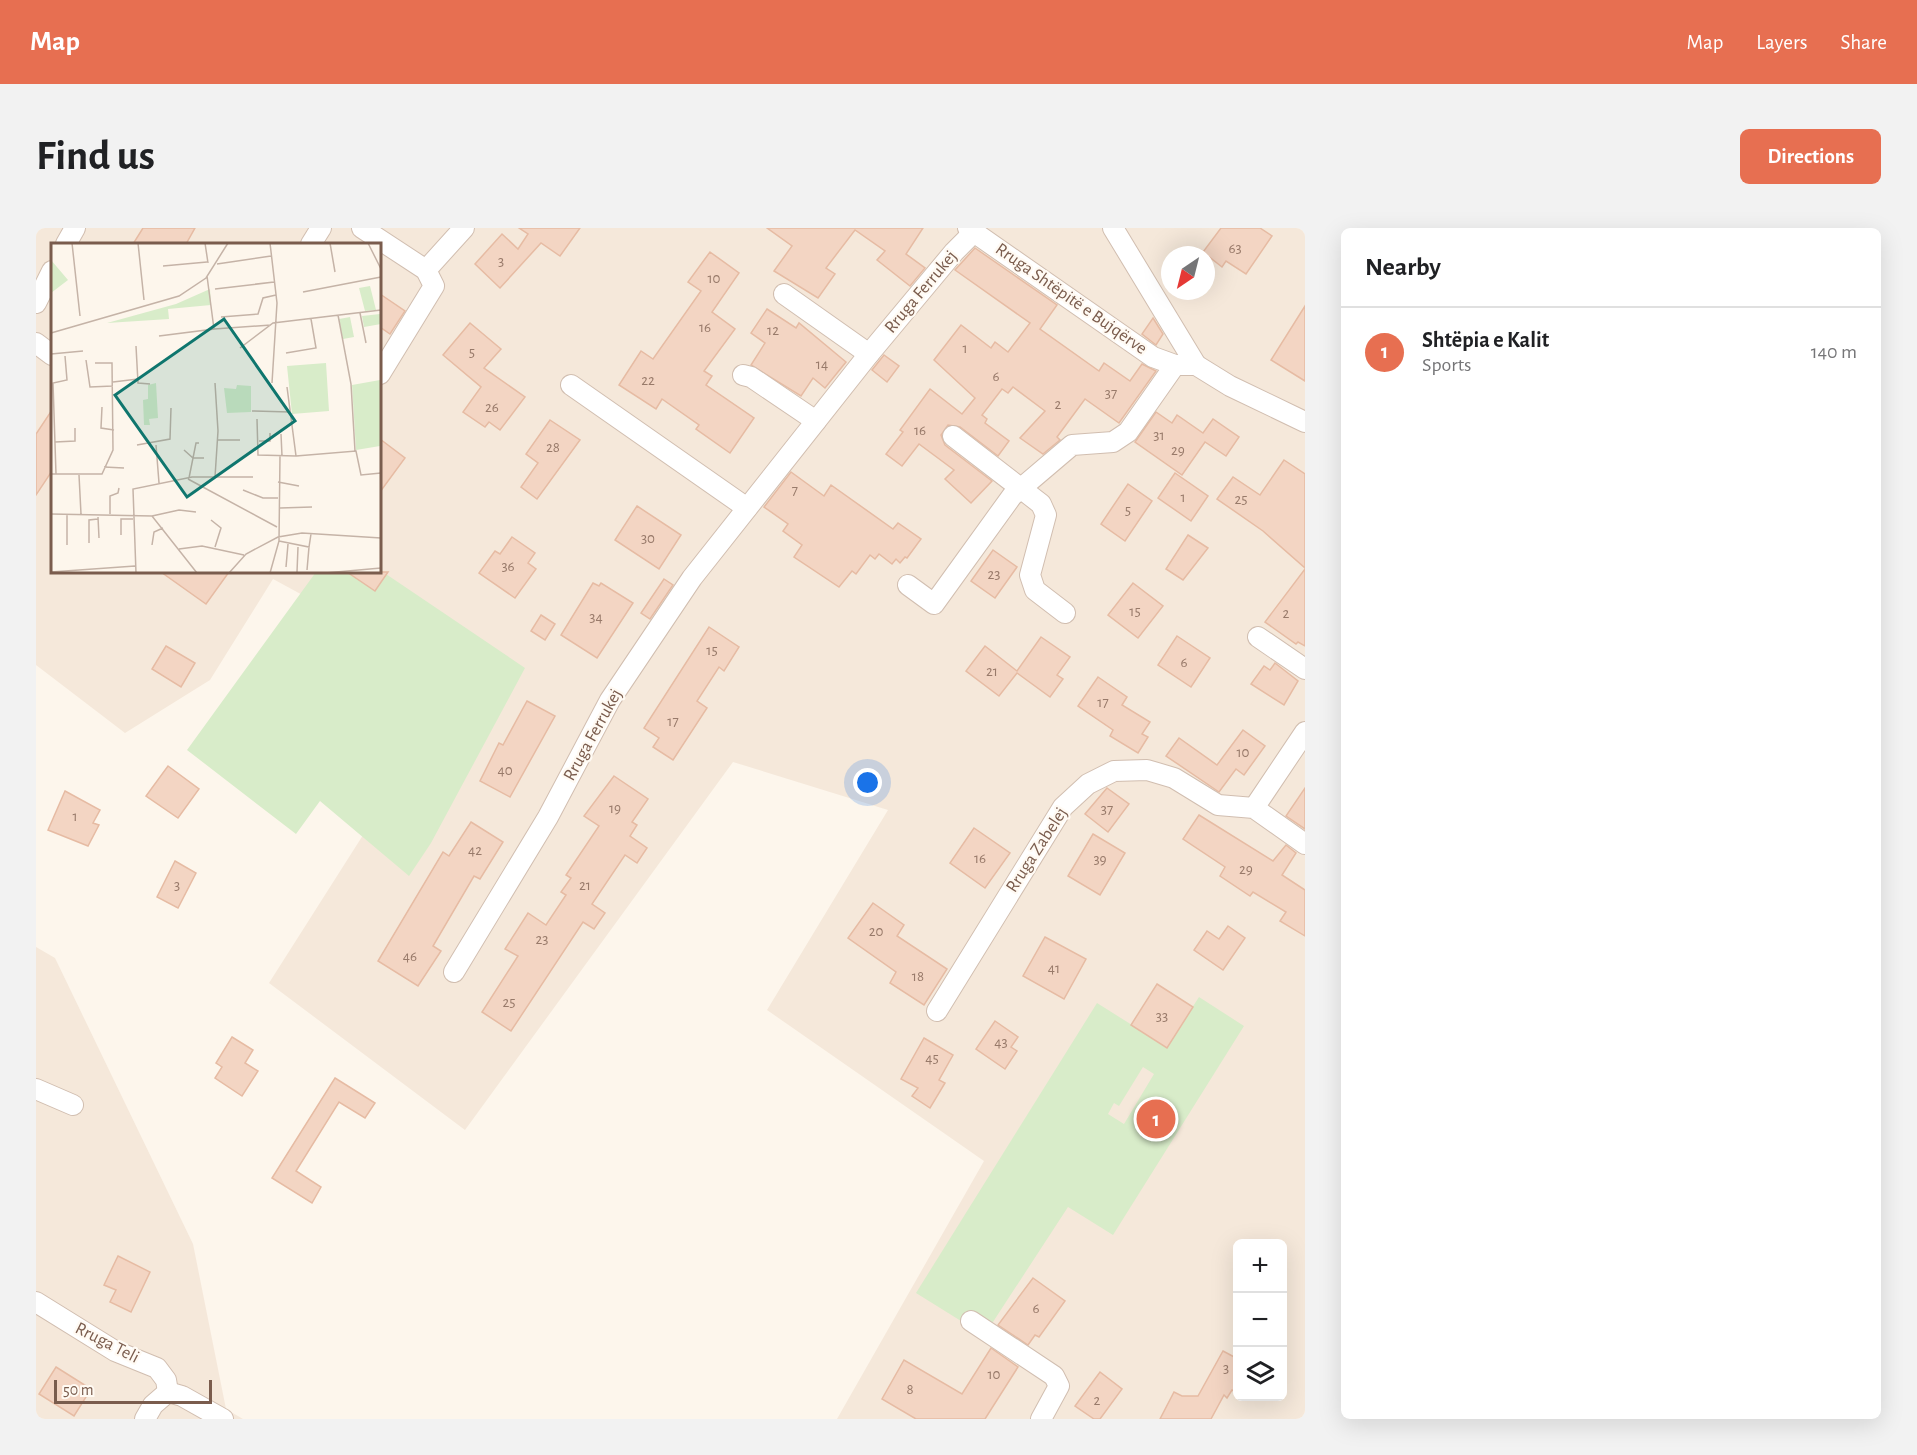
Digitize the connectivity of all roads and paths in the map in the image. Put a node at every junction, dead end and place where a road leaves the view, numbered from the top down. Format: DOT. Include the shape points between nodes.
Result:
graph roads {
  1 [pos="75,228"];
  2 [pos="321,228"];
  3 [pos="362,228"];
  4 [pos="464,228"];
  5 [pos="1113,228"];
  6 [pos="971,230"];
  7 [pos="67,243"];
  8 [pos="312,243"];
  9 [pos="426,270"];
  10 [pos="51,273"];
  11 [pos="784,294"];
  12 [pos="36,303"];
  13 [pos="36,343"];
  14 [pos="51,354"];
  15 [pos="869,354"];
  16 [pos="1175,365"];
  17 [pos="1196,365"];
  18 [pos="381,372"];
  19 [pos="743,375"];
  20 [pos="571,385"];
  21 [pos="816,421"];
  22 [pos="1305,422"];
  23 [pos="953,436"];
  24 [pos="1022,489"];
  25 [pos="747,508"];
  26 [pos="908,585"];
  27 [pos="1065,613"];
  28 [pos="1258,637"];
  29 [pos="1305,669"];
  30 [pos="1305,732"];
  31 [pos="1254,808"];
  32 [pos="1305,844"];
  33 [pos="454,972"];
  34 [pos="937,1011"];
  35 [pos="36,1089"];
  36 [pos="73,1105"];
  37 [pos="36,1302"];
  38 [pos="971,1321"];
  39 [pos="168,1392"];
  40 [pos="145,1419"];
  41 [pos="223,1419"];
  42 [pos="1041,1419"];
  1 -- 7 [label="street"];
  2 -- 8 [label="street"];
  3 -- 9 [label="street"];
  4 -- 9 [label="street"];
  5 -- 17 [label="street"];
  6 -- 15 [label="street, Rruga Ferrukej"];
  6 -- 16 [label="street, Rruga Shtëpitë e Bujqërve" via="1153,357"];
  9 -- 18 [label="street" via="434,286"];
  10 -- 12 [label="street"];
  11 -- 15 [label="street"];
  13 -- 14 [label="street"];
  15 -- 21 [label="street, Rruga Ferrukej"];
  16 -- 17 [label="street, Rruga Shtëpitë e Bujqërve"];
  16 -- 24 [label="street" via="1128,432 1113,442 1072,444"];
  17 -- 22 [label="street"];
  19 -- 21 [label="street"];
  20 -- 25 [label="street"];
  21 -- 25 [label="street, Rruga Ferrukej"];
  23 -- 24 [label="street"];
  24 -- 26 [label="street" via="1012,496 934,604"];
  24 -- 27 [label="street" via="1041,504 1046,515 1030,575 1035,590"];
  25 -- 33 [label="street, Rruga Ferrukej" via="692,578 610,700 548,817"];
  28 -- 29 [label="street"];
  30 -- 31 [label="street"];
  31 -- 32 [label="street"];
  31 -- 34 [label="street, Rruga Zabelej" via="1218,805 1174,778 1147,770 1114,771 1088,784 1050,825"];
  35 -- 36 [label="street"];
  37 -- 39 [label="street, Rruga Teli" via="116,1351 157,1368 166,1380"];
  38 -- 42 [label="street" via="1054,1376 1059,1386"];
  39 -- 40 [label="street"];
  39 -- 41 [label="street"];
}
